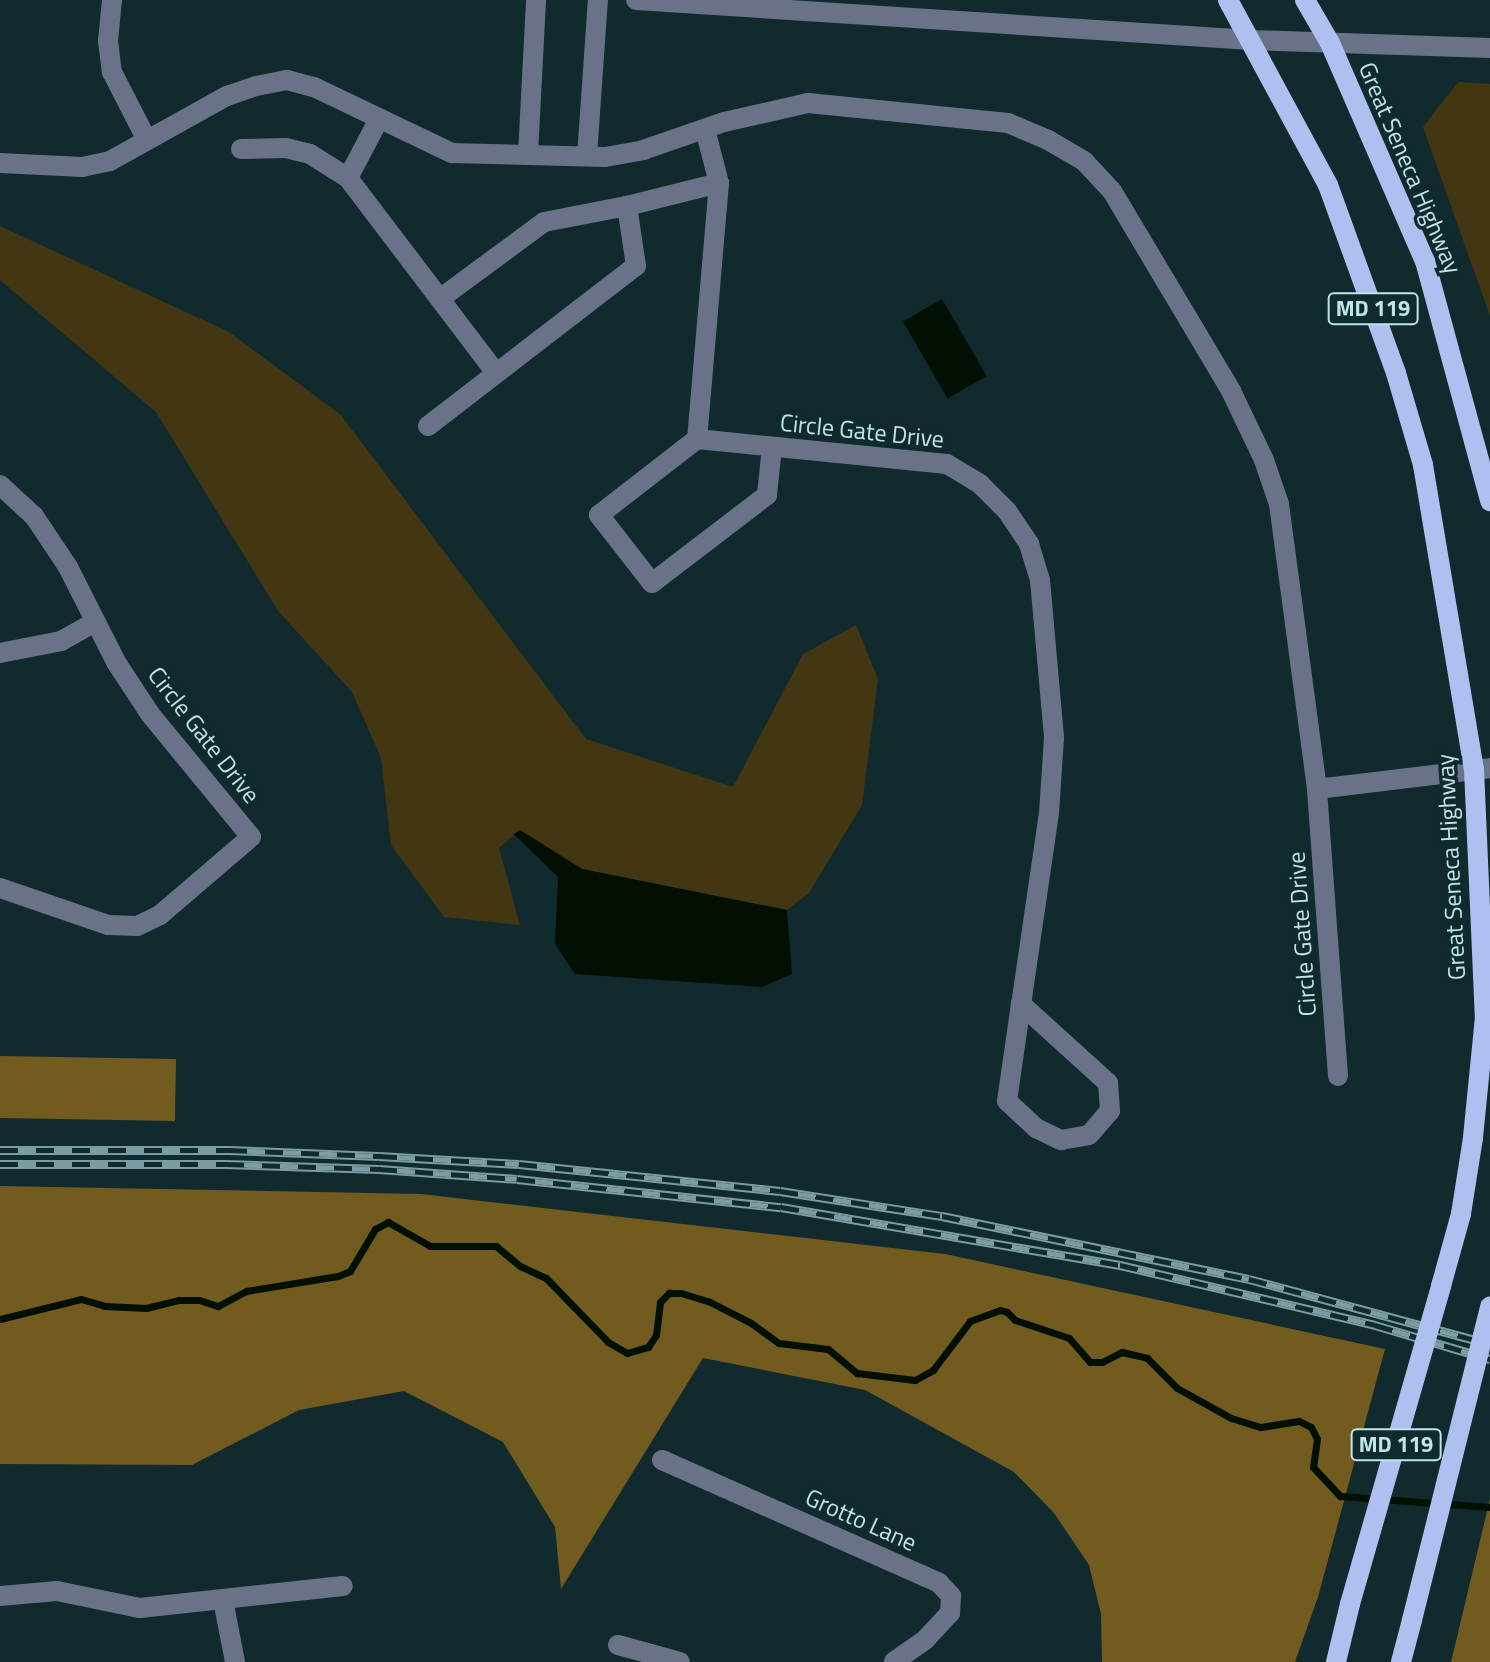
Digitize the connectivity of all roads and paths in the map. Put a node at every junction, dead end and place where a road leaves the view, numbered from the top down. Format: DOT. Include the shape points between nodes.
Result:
graph roads {
  1 [pos="112,0"];
  2 [pos="536,0"];
  3 [pos="598,0"];
  4 [pos="636,0"];
  5 [pos="1228,0"];
  6 [pos="1305,0"];
  7 [pos="1251,40"];
  8 [pos="1330,43"];
  9 [pos="1490,48"];
  10 [pos="379,119"];
  11 [pos="705,129"];
  12 [pos="147,140"];
  13 [pos="241,149"];
  14 [pos="528,154"];
  15 [pos="587,156"];
  16 [pos="0,163"];
  17 [pos="348,178"];
  18 [pos="719,183"];
  19 [pos="627,206"];
  20 [pos="441,298"];
  21 [pos="496,373"];
  22 [pos="428,426"];
  23 [pos="697,439"];
  24 [pos="772,447"];
  25 [pos="0,485"];
  26 [pos="1490,501"];
  27 [pos="95,622"];
  28 [pos="0,653"];
  29 [pos="1482,768"];
  30 [pos="1317,789"];
  31 [pos="0,888"];
  32 [pos="1021,1004"];
  33 [pos="1338,1076"];
  34 [pos="1490,1307"];
  35 [pos="662,1460"];
  36 [pos="343,1586"];
  37 [pos="0,1596"];
  38 [pos="223,1600"];
  39 [pos="618,1645"];
  40 [pos="235,1662"];
  41 [pos="680,1662"];
  42 [pos="894,1662"];
  43 [pos="1336,1662"];
  44 [pos="1401,1662"];
  1 -- 12 [label="street" via="112,72"];
  2 -- 14 [label="street"];
  3 -- 15 [label="street"];
  4 -- 7 [label="street"];
  5 -- 7 [label="main road, Great Seneca Highway / MD 119"];
  6 -- 8 [label="main road, Great Seneca Highway / MD 119"];
  7 -- 8 [label="street"];
  7 -- 29 [label="main road, Great Seneca Highway / MD 119" via="1328,185 1396,373 1423,465"];
  8 -- 9 [label="street"];
  8 -- 26 [label="main road, Great Seneca Highway / MD 119" via="1425,261"];
  10 -- 12 [label="street, Circle Gate Drive" via="314,87 287,80 227,96"];
  10 -- 14 [label="street, Circle Gate Drive" via="452,153"];
  10 -- 17 [label="street"];
  11 -- 15 [label="street, Circle Gate Drive" via="643,150"];
  11 -- 18 [label="street"];
  11 -- 30 [label="street, Circle Gate Drive" via="808,103 958,115 1008,123 1048,140 1084,161 1103,181 1231,391 1264,460 1279,504"];
  12 -- 16 [label="street, Circle Gate Drive" via="110,161 82,167"];
  13 -- 17 [label="street" via="286,148 310,154"];
  14 -- 15 [label="street, Circle Gate Drive"];
  17 -- 20 [label="street"];
  18 -- 19 [label="street"];
  18 -- 23 [label="street"];
  19 -- 20 [label="street" via="544,222"];
  19 -- 21 [label="street" via="636,266"];
  20 -- 21 [label="street"];
  21 -- 22 [label="street"];
  23 -- 24 [label="street, Circle Gate Drive"];
  23 -- 24 [label="street" via="599,515 652,583 767,495"];
  24 -- 32 [label="street, Circle Gate Drive" via="947,464 980,484 1029,544 1040,580 1054,738 1049,813"];
  25 -- 27 [label="street, Circle Gate Drive" via="34,516 68,567"];
  27 -- 28 [label="street" via="61,641"];
  27 -- 31 [label="street, Circle Gate Drive" via="150,714 251,837 160,915 137,926 108,925"];
  29 -- 30 [label="street"];
  29 -- 43 [label="main road, Great Seneca Highway / MD 119, bridge" via="1485,1017 1461,1214"];
  30 -- 33 [label="street, Circle Gate Drive"];
  32 -- 32 [label="street, Circle Gate Drive" via="1007,1101 1036,1128 1061,1140 1089,1135 1110,1111 1108,1083"];
  34 -- 44 [label="main road, MD 119, bridge"];
  35 -- 42 [label="street, Grotto Lane" via="939,1583 951,1596 950,1613"];
  36 -- 38 [label="street"];
  37 -- 38 [label="street" via="57,1591 140,1608"];
  38 -- 40 [label="street"];
  39 -- 41 [label="street"];
}
